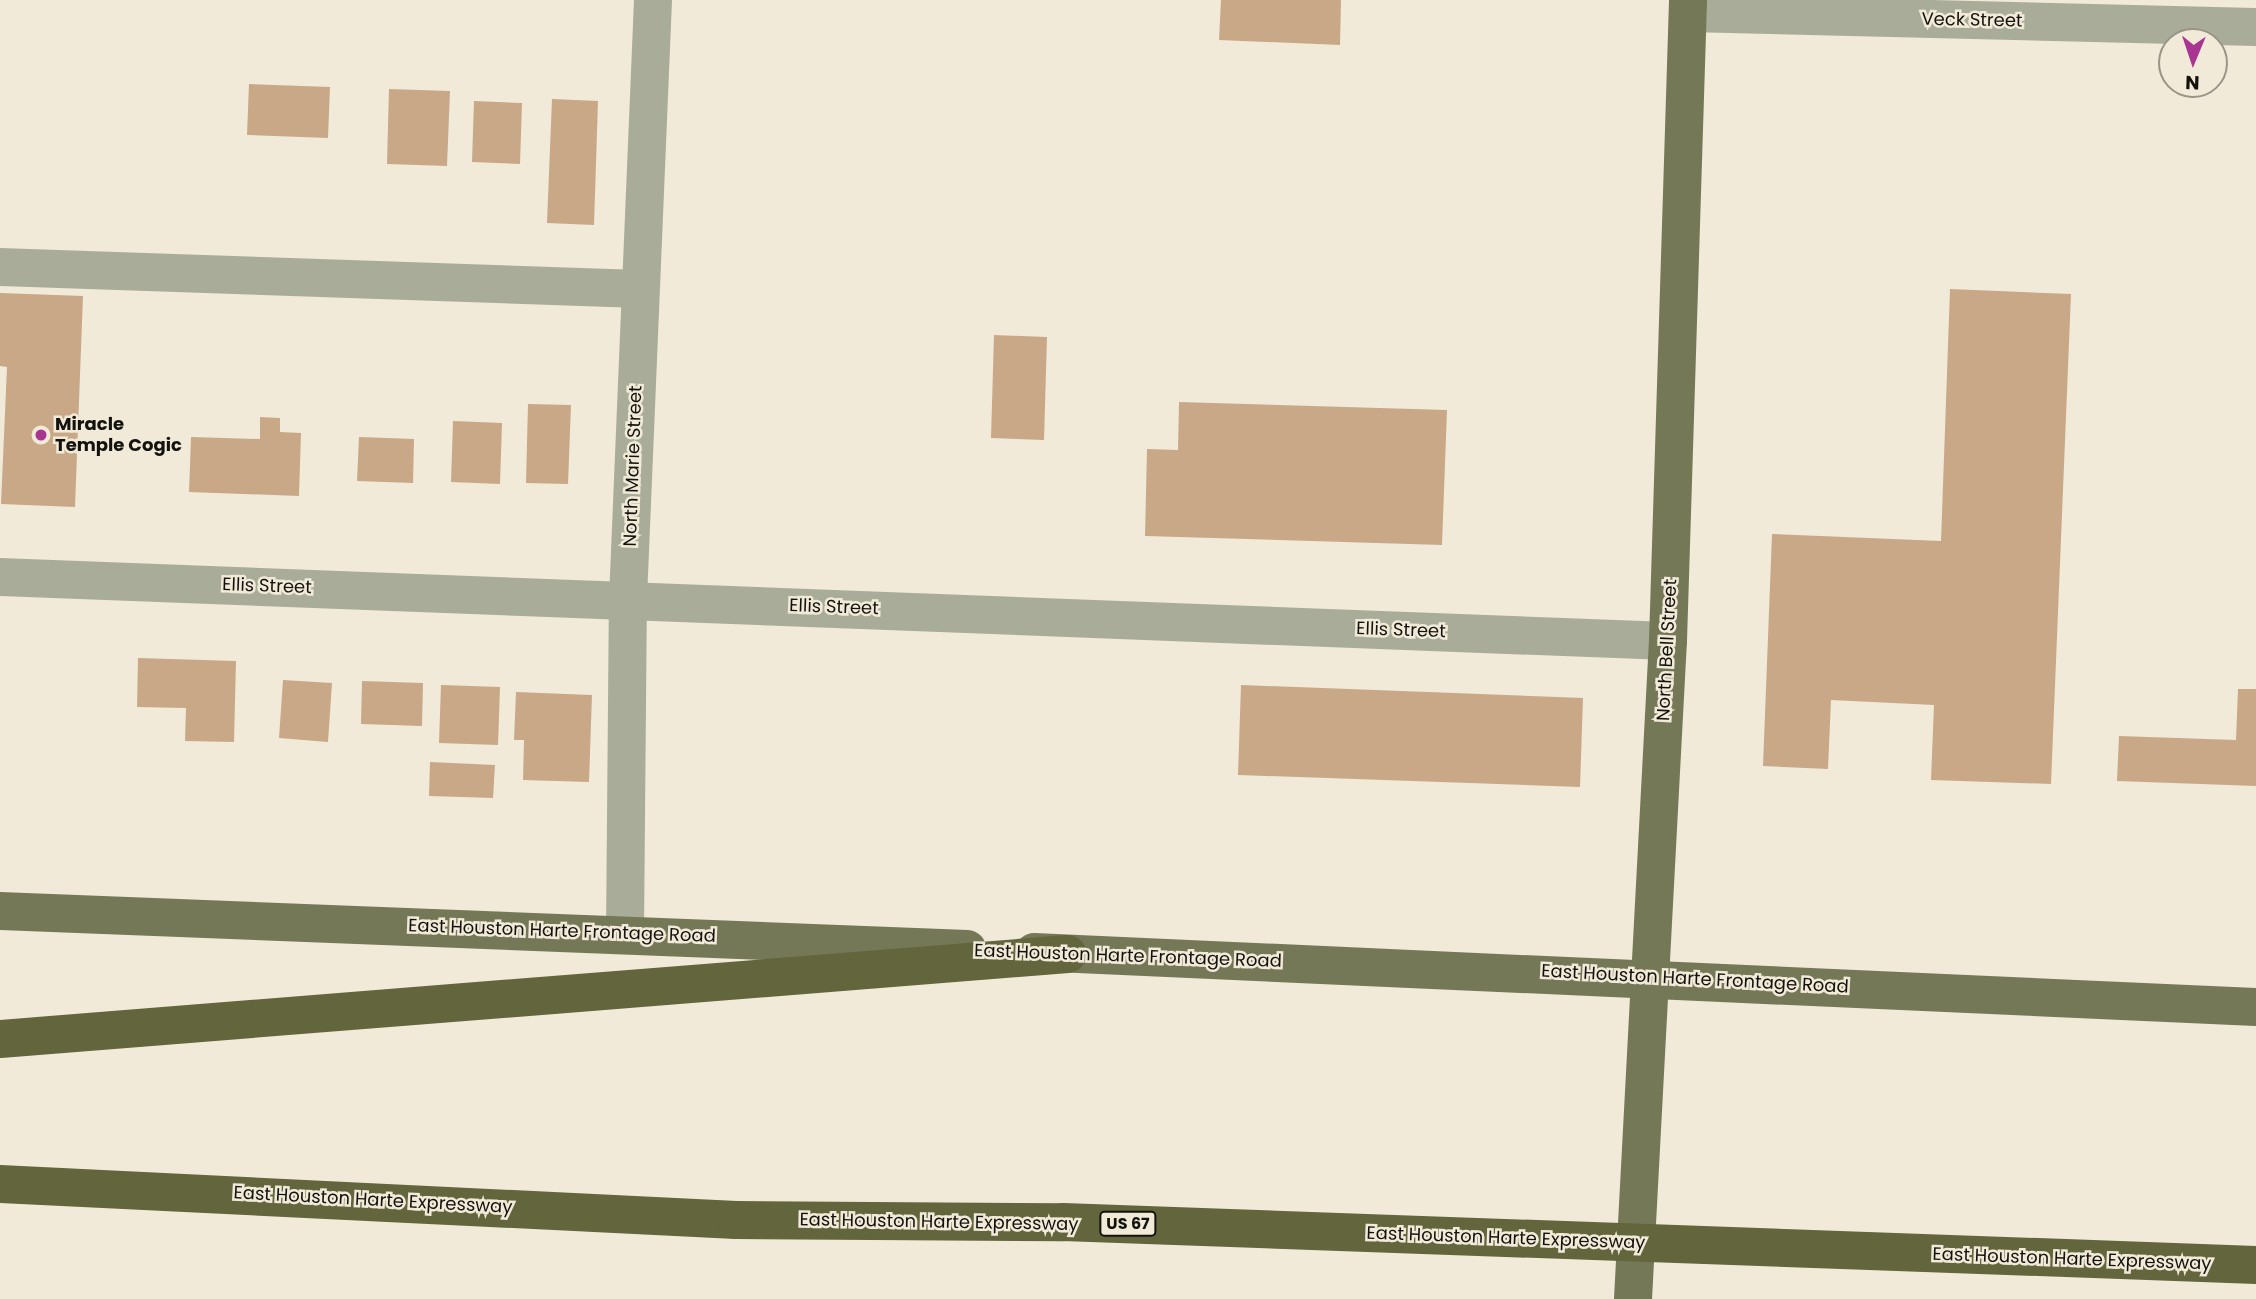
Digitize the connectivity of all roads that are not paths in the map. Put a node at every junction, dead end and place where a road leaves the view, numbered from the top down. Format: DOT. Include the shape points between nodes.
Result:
graph roads {
  1 [pos="653,0"];
  2 [pos="1688,7"];
  3 [pos="2256,27"];
  4 [pos="0,267"];
  5 [pos="640,289"];
  6 [pos="0,577"];
  7 [pos="628,599"];
  8 [pos="1668,641"];
  9 [pos="0,911"];
  10 [pos="625,933"];
  11 [pos="1068,954"];
  12 [pos="1648,976"];
  13 [pos="2256,1007"];
  14 [pos="0,1039"];
  15 [pos="0,1184"];
  16 [pos="2256,1265"];
  17 [pos="1633,1299"];
  1 -- 5 [label="street, North Marie Street"];
  2 -- 3 [label="street, Veck Street"];
  2 -- 8 [label="main road, North Bell Street"];
  4 -- 5 [label="street"];
  5 -- 7 [label="street, North Marie Street"];
  6 -- 7 [label="street, Ellis Street"];
  7 -- 8 [label="street, Ellis Street"];
  7 -- 10 [label="street, North Marie Street"];
  8 -- 12 [label="main road, North Bell Street"];
  9 -- 10 [label="main road, East Houston Harte Frontage Road"];
  10 -- 11 [label="main road, East Houston Harte Frontage Road"];
  11 -- 12 [label="main road, East Houston Harte Frontage Road"];
  11 -- 14 [label="highway"];
  12 -- 13 [label="main road, East Houston Harte Frontage Road"];
  12 -- 17 [label="main road, North Bell Street"];
  15 -- 16 [label="highway, East Houston Harte Expressway / US 67" via="736,1220 1076,1223"];
}
